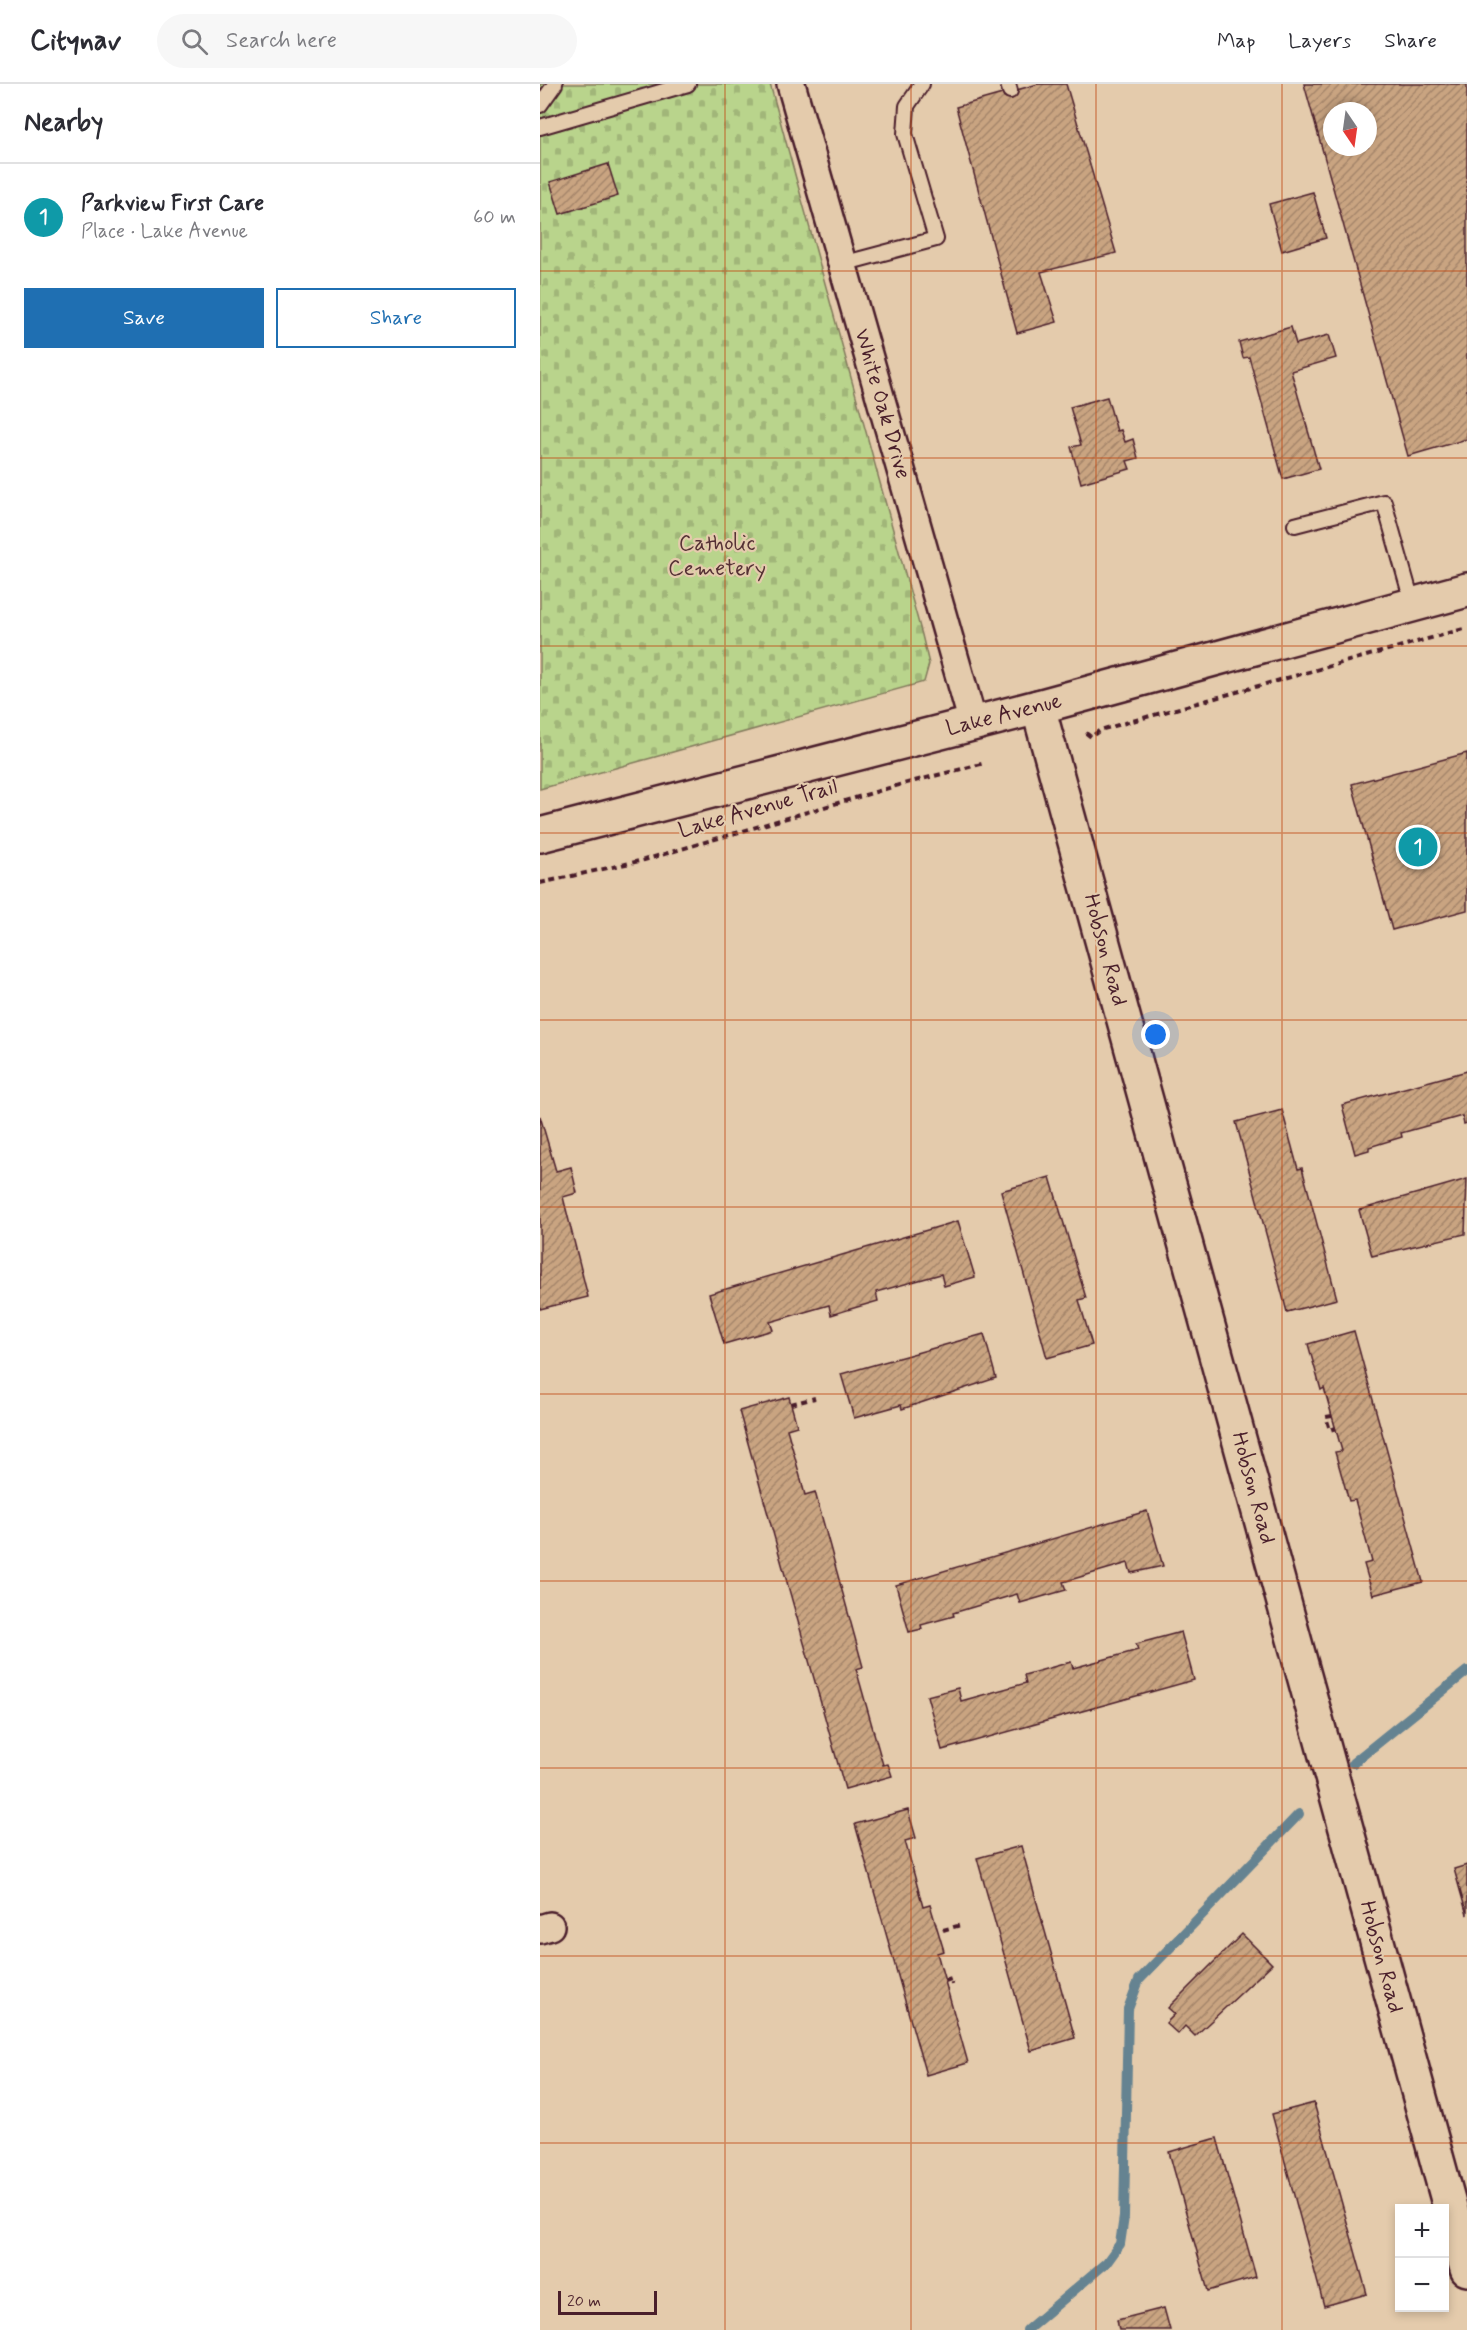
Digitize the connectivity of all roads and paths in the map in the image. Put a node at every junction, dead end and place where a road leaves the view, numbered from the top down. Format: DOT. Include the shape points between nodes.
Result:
graph roads {
  1 [pos="555,84"];
  2 [pos="688,84"];
  3 [pos="791,84"];
  4 [pos="922,84"];
  5 [pos="540,105"];
  6 [pos="540,127"];
  7 [pos="842,264"];
  8 [pos="1295,525"];
  9 [pos="1467,590"];
  10 [pos="1413,605"];
  11 [pos="1467,628"];
  12 [pos="1038,707"];
  13 [pos="973,723"];
  14 [pos="1086,733"];
  15 [pos="985,763"];
  16 [pos="540,835"];
  17 [pos="540,884"];
  18 [pos="815,1398"];
  19 [pos="791,1404"];
  20 [pos="1332,1416"];
  21 [pos="1336,1428"];
  22 [pos="961,1925"];
  23 [pos="943,1930"];
  24 [pos="945,1981"];
  25 [pos="952,1985"];
  26 [pos="1467,2269"];
  1 -- 5 [label="lane"];
  2 -- 6 [label="lane"];
  3 -- 7 [label="street, White Oak Drive"];
  4 -- 7 [label="lane" via="907,106 905,134 936,239"];
  7 -- 13 [label="street, White Oak Drive"];
  8 -- 10 [label="lane" via="1384,502"];
  9 -- 10 [label="street, Lake Avenue"];
  10 -- 12 [label="street, Lake Avenue"];
  11 -- 14 [label="path" via="1100,730 1091,737"];
  12 -- 13 [label="street, Lake Avenue"];
  12 -- 26 [label="street, Hobson Road"];
  13 -- 16 [label="street, Lake Avenue"];
  15 -- 17 [label="path, Lake Avenue Trail" via="644,860"];
  18 -- 19 [label="path"];
  20 -- 21 [label="path" via="1326,1418 1330,1430"];
  22 -- 23 [label="path"];
  24 -- 25 [label="path" via="951,1979"];
}
